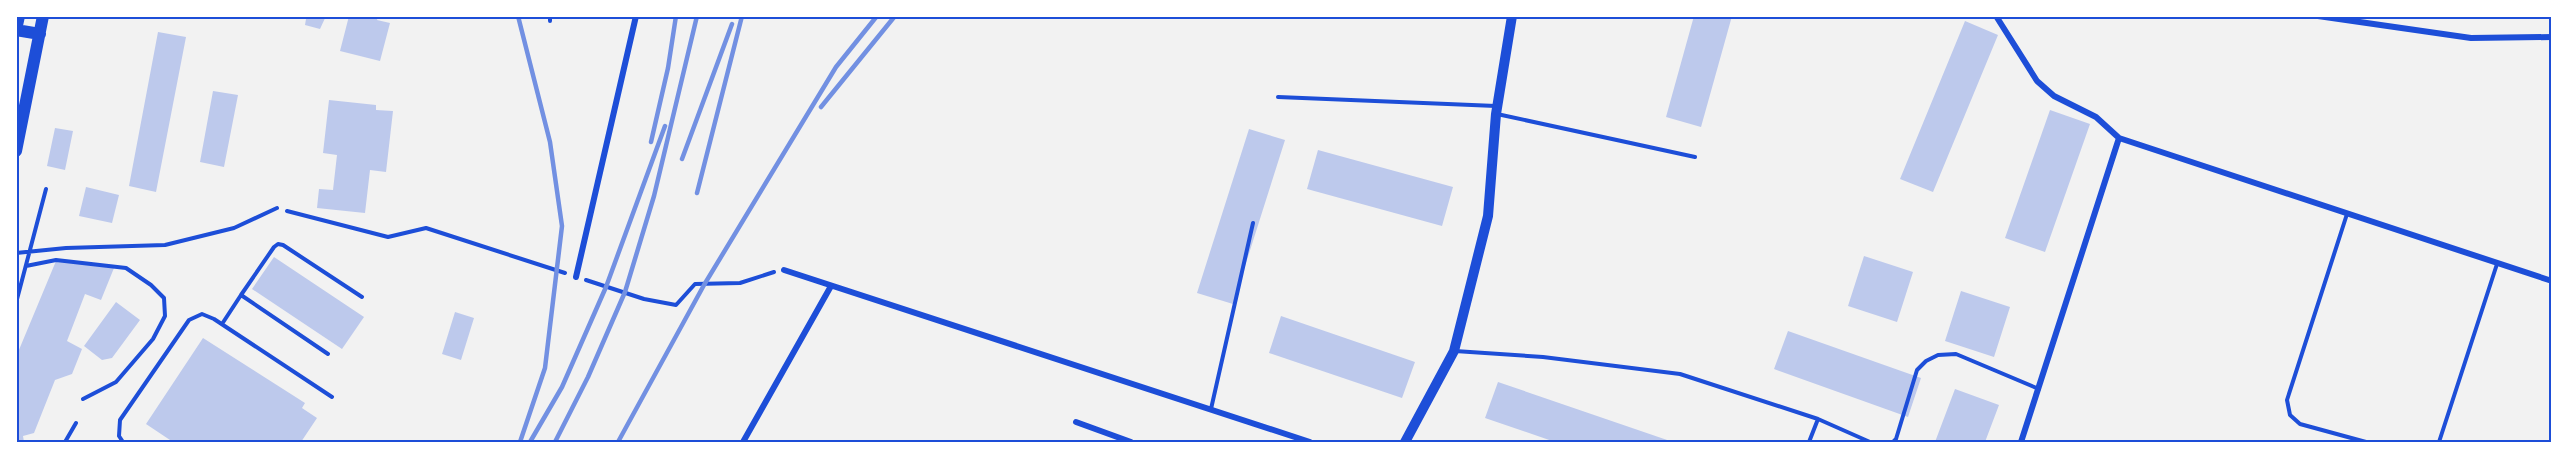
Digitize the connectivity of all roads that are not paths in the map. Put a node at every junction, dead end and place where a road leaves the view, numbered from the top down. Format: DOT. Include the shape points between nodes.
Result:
graph roads {
  1 [pos="19,16"];
  2 [pos="43,16"];
  3 [pos="636,16"];
  4 [pos="1512,16"];
  5 [pos="1996,16"];
  6 [pos="2318,16"];
  7 [pos="2335,18"];
  8 [pos="16,30"];
  9 [pos="40,34"];
  10 [pos="2552,37"];
  11 [pos="1278,97"];
  12 [pos="1497,110"];
  13 [pos="2119,138"];
  14 [pos="16,151"];
  15 [pos="1695,157"];
  16 [pos="46,189"];
  17 [pos="277,208"];
  18 [pos="2347,213"];
  19 [pos="1253,223"];
  20 [pos="30,252"];
  21 [pos="16,253"];
  22 [pos="2498,263"];
  23 [pos="26,266"];
  24 [pos="784,270"];
  25 [pos="576,277"];
  26 [pos="2552,281"];
  27 [pos="831,286"];
  28 [pos="241,295"];
  29 [pos="362,297"];
  30 [pos="16,303"];
  31 [pos="222,324"];
  32 [pos="1454,351"];
  33 [pos="328,354"];
  34 [pos="2038,389"];
  35 [pos="332,397"];
  36 [pos="82,399"];
  37 [pos="1210,410"];
  38 [pos="1818,420"];
  39 [pos="1076,422"];
  40 [pos="76,423"];
  41 [pos="64,442"];
  42 [pos="123,442"];
  43 [pos="743,442"];
  44 [pos="1131,442"];
  45 [pos="1310,442"];
  46 [pos="1405,442"];
  47 [pos="1809,442"];
  48 [pos="1870,442"];
  49 [pos="1893,442"];
  50 [pos="2021,442"];
  51 [pos="2366,442"];
  52 [pos="2439,442"];
  1 -- 8 [label="main road"];
  2 -- 9 [label="main road"];
  3 -- 25 [label="street"];
  4 -- 12 [label="street"];
  5 -- 13 [label="street" via="2037,81 2054,96 2096,117"];
  6 -- 7 [label="street"];
  7 -- 10 [label="street" via="2471,38"];
  8 -- 9 [label="main road"];
  9 -- 14 [label="main road"];
  11 -- 12 [label="lane"];
  12 -- 15 [label="lane"];
  12 -- 32 [label="street" via="1488,216"];
  13 -- 18 [label="street"];
  13 -- 34 [label="street"];
  16 -- 20 [label="lane"];
  17 -- 20 [label="lane" via="234,228 165,245"];
  18 -- 22 [label="street"];
  18 -- 51 [label="lane" via="2287,400 2290,415 2300,424"];
  19 -- 37 [label="lane"];
  20 -- 21 [label="lane"];
  20 -- 23 [label="lane"];
  22 -- 26 [label="street"];
  22 -- 52 [label="lane"];
  23 -- 30 [label="lane"];
  23 -- 36 [label="lane" via="56,260 126,268 164,298 165,316 153,339 116,382"];
  24 -- 27 [label="street"];
  27 -- 37 [label="street"];
  27 -- 43 [label="street"];
  28 -- 29 [label="lane" via="278,244"];
  28 -- 31 [label="lane"];
  28 -- 33 [label="lane"];
  31 -- 35 [label="lane"];
  31 -- 42 [label="lane" via="202,314 189,320 120,420 119,436"];
  32 -- 38 [label="lane" via="1543,357 1680,374"];
  32 -- 46 [label="street"];
  34 -- 49 [label="lane" via="1956,354 1938,355 1917,370"];
  34 -- 50 [label="street"];
  37 -- 45 [label="street"];
  38 -- 47 [label="lane"];
  38 -- 48 [label="lane"];
  39 -- 44 [label="street"];
  40 -- 41 [label="lane"];
}
